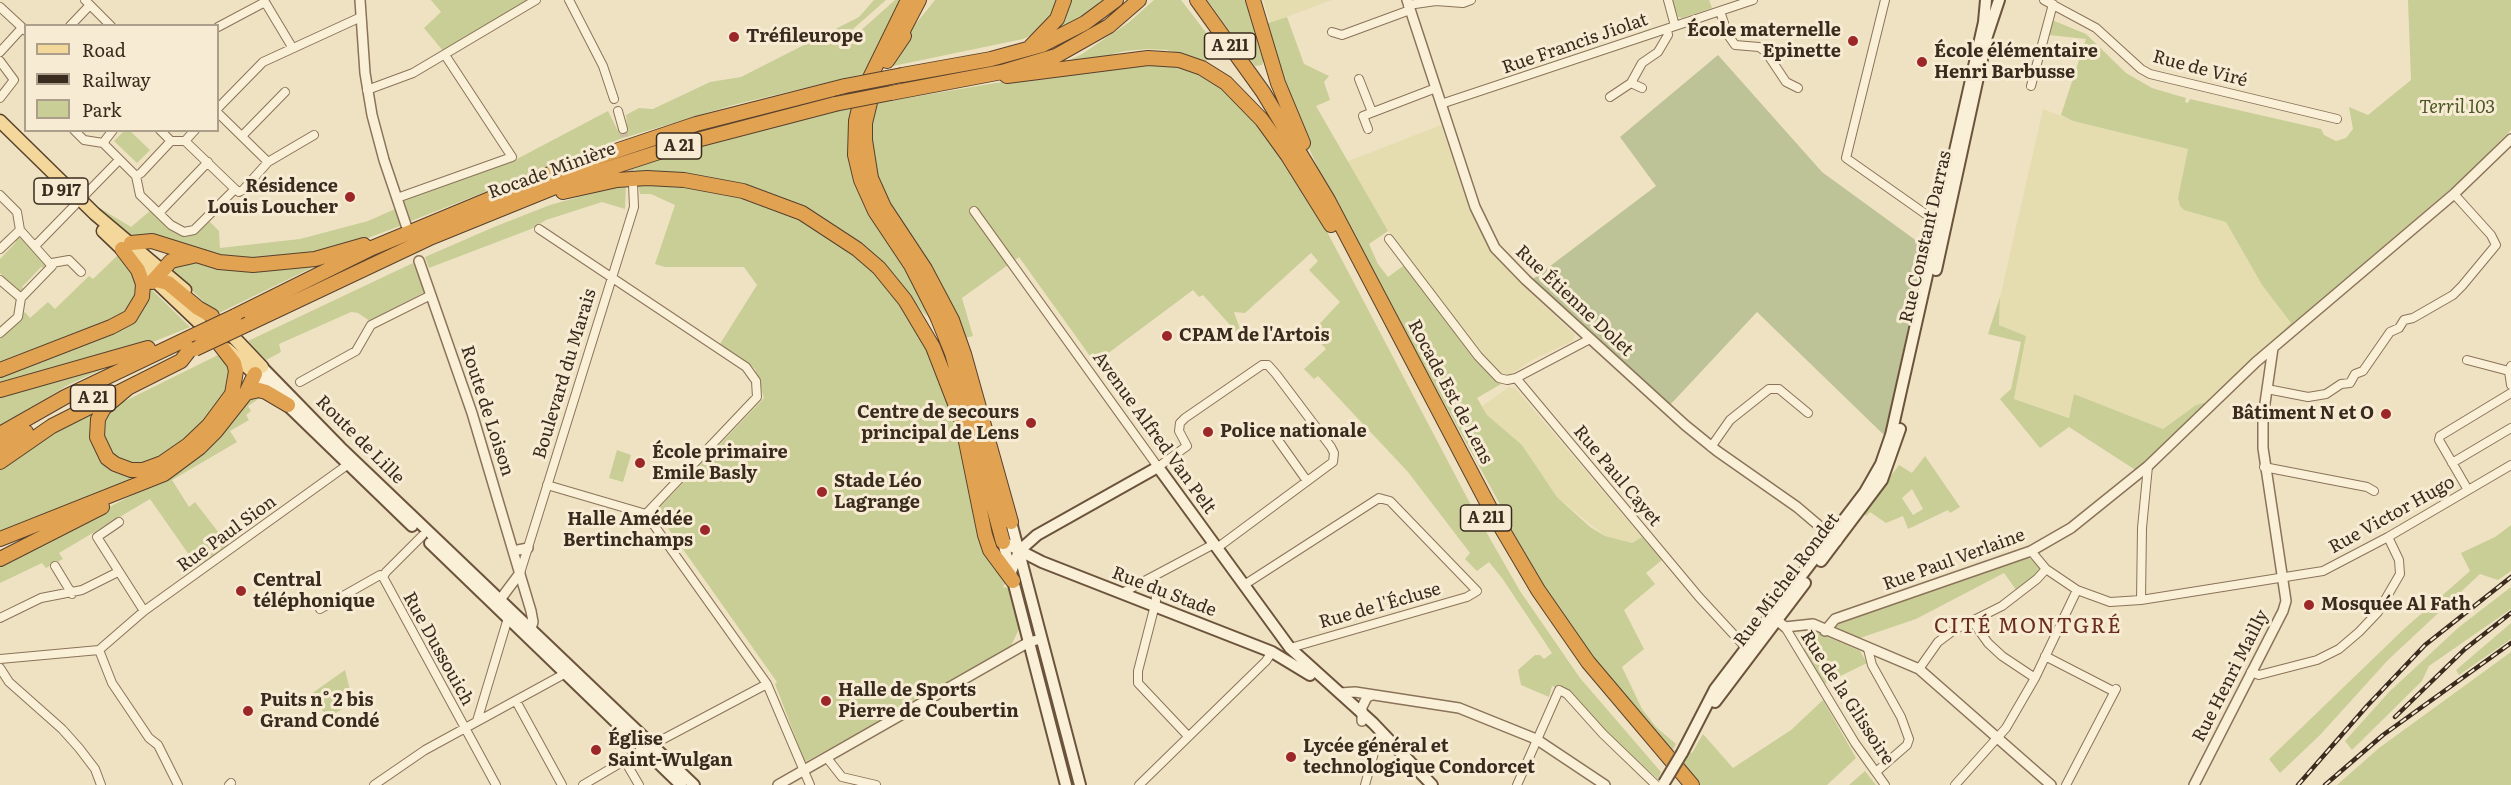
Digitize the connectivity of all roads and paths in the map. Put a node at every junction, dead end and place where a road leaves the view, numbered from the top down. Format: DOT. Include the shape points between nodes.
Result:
graph roads {
  1 [pos="360,0"];
  2 [pos="536,0"];
  3 [pos="569,0"];
  4 [pos="908,0"];
  5 [pos="919,0"];
  6 [pos="930,0"];
  7 [pos="1064,0"];
  8 [pos="1139,0"];
  9 [pos="1189,0"];
  10 [pos="1197,0"];
  11 [pos="1253,0"];
  12 [pos="1472,0"];
  13 [pos="1668,0"];
  14 [pos="1753,0"];
  15 [pos="1885,0"];
  16 [pos="1986,0"];
  17 [pos="1999,0"];
  18 [pos="2044,0"];
  19 [pos="88,2"];
  20 [pos="1111,4"];
  21 [pos="2053,4"];
  22 [pos="1409,5"];
  23 [pos="0,7"];
  24 [pos="1720,11"];
  25 [pos="361,17"];
  26 [pos="72,24"];
  27 [pos="109,24"];
  28 [pos="219,26"];
  29 [pos="1672,28"];
  30 [pos="24,29"];
  31 [pos="1332,32"];
  32 [pos="292,47"];
  33 [pos="1029,49"];
  34 [pos="0,52"];
  35 [pos="447,53"];
  36 [pos="0,61"];
  37 [pos="887,61"];
  38 [pos="1002,72"];
  39 [pos="1359,79"];
  40 [pos="1631,83"];
  41 [pos="2031,86"];
  42 [pos="1436,88"];
  43 [pos="1642,88"];
  44 [pos="1798,88"];
  45 [pos="367,90"];
  46 [pos="285,92"];
  47 [pos="1610,97"];
  48 [pos="0,98"];
  49 [pos="614,99"];
  50 [pos="1441,104"];
  51 [pos="219,107"];
  52 [pos="618,111"];
  53 [pos="1372,112"];
  54 [pos="219,114"];
  55 [pos="2337,119"];
  56 [pos="0,121"];
  57 [pos="623,129"];
  58 [pos="1368,129"];
  59 [pos="76,132"];
  60 [pos="111,132"];
  61 [pos="162,132"];
  62 [pos="193,132"];
  63 [pos="0,133"];
  64 [pos="314,135"];
  65 [pos="242,136"];
  66 [pos="2511,139"];
  67 [pos="171,141"];
  68 [pos="185,141"];
  69 [pos="103,142"];
  70 [pos="119,160"];
  71 [pos="208,162"];
  72 [pos="268,162"];
  73 [pos="136,176"];
  74 [pos="633,184"];
  75 [pos="235,189"];
  76 [pos="2454,194"];
  77 [pos="0,195"];
  78 [pos="397,198"];
  79 [pos="527,198"];
  80 [pos="1328,200"];
  81 [pos="78,202"];
  82 [pos="974,211"];
  83 [pos="159,213"];
  84 [pos="1942,222"];
  85 [pos="406,225"];
  86 [pos="1332,225"];
  87 [pos="539,229"];
  88 [pos="20,230"];
  89 [pos="1389,239"];
  90 [pos="36,245"];
  91 [pos="127,246"];
  92 [pos="372,248"];
  93 [pos="0,249"];
  94 [pos="195,256"];
  95 [pos="418,261"];
  96 [pos="52,263"];
  97 [pos="81,272"];
  98 [pos="159,275"];
  99 [pos="612,276"];
  100 [pos="0,280"];
  101 [pos="143,291"];
  102 [pos="431,295"];
  103 [pos="21,298"];
  104 [pos="212,316"];
  105 [pos="0,333"];
  106 [pos="214,337"];
  107 [pos="1590,339"];
  108 [pos="189,342"];
  109 [pos="2273,348"];
  110 [pos="952,353"];
  111 [pos="2467,360"];
  112 [pos="2256,362"];
  113 [pos="2510,368"];
  114 [pos="0,370"];
  115 [pos="259,370"];
  116 [pos="2270,372"];
  117 [pos="1516,378"];
  118 [pos="300,382"];
  119 [pos="2511,385"];
  120 [pos="129,387"];
  121 [pos="2267,389"];
  122 [pos="0,390"];
  123 [pos="2511,393"];
  124 [pos="239,394"];
  125 [pos="288,405"];
  126 [pos="1808,413"];
  127 [pos="961,418"];
  128 [pos="2511,428"];
  129 [pos="0,434"];
  130 [pos="1272,434"];
  131 [pos="1711,447"];
  132 [pos="0,448"];
  133 [pos="0,462"];
  134 [pos="351,463"];
  135 [pos="2452,463"];
  136 [pos="2511,465"];
  137 [pos="2148,466"];
  138 [pos="1158,467"];
  139 [pos="2264,467"];
  140 [pos="1878,479"];
  141 [pos="1307,481"];
  142 [pos="148,482"];
  143 [pos="547,485"];
  144 [pos="2468,490"];
  145 [pos="2374,491"];
  146 [pos="646,514"];
  147 [pos="981,517"];
  148 [pos="118,522"];
  149 [pos="1011,522"];
  150 [pos="1036,535"];
  151 [pos="423,536"];
  152 [pos="2388,537"];
  153 [pos="0,538"];
  154 [pos="1833,539"];
  155 [pos="1003,542"];
  156 [pos="1215,546"];
  157 [pos="528,548"];
  158 [pos="513,551"];
  159 [pos="1019,551"];
  160 [pos="2031,551"];
  161 [pos="0,559"];
  162 [pos="55,566"];
  163 [pos="2046,569"];
  164 [pos="118,572"];
  165 [pos="520,573"];
  166 [pos="383,577"];
  167 [pos="1012,577"];
  168 [pos="1151,578"];
  169 [pos="2282,578"];
  170 [pos="1244,585"];
  171 [pos="2077,590"];
  172 [pos="1122,593"];
  173 [pos="72,594"];
  174 [pos="2141,600"];
  175 [pos="497,603"];
  176 [pos="1155,607"];
  177 [pos="320,609"];
  178 [pos="144,611"];
  179 [pos="0,618"];
  180 [pos="508,618"];
  181 [pos="1777,621"];
  182 [pos="1973,622"];
  183 [pos="531,629"];
  184 [pos="519,630"];
  185 [pos="1825,631"];
  186 [pos="1282,637"];
  187 [pos="1041,639"];
  188 [pos="1029,642"];
  189 [pos="1290,648"];
  190 [pos="1868,649"];
  191 [pos="99,650"];
  192 [pos="1749,650"];
  193 [pos="2045,656"];
  194 [pos="1273,657"];
  195 [pos="0,659"];
  196 [pos="1296,665"];
  197 [pos="0,668"];
  198 [pos="1312,669"];
  199 [pos="1919,669"];
  200 [pos="2251,672"];
  201 [pos="566,673"];
  202 [pos="2035,678"];
  203 [pos="766,684"];
  204 [pos="1322,685"];
  205 [pos="1340,693"];
  206 [pos="1372,695"];
  207 [pos="516,701"];
  208 [pos="1362,717"];
  209 [pos="477,721"];
  210 [pos="464,728"];
  211 [pos="1383,735"];
  212 [pos="1188,736"];
  213 [pos="1997,736"];
  214 [pos="1536,739"];
  215 [pos="648,747"];
  216 [pos="827,758"];
  217 [pos="625,760"];
  218 [pos="802,772"];
  219 [pos="1876,772"];
  220 [pos="1661,784"];
  221 [pos="101,785"];
  222 [pos="178,785"];
  223 [pos="374,785"];
  224 [pos="496,785"];
  225 [pos="562,785"];
  226 [pos="583,785"];
  227 [pos="639,785"];
  228 [pos="681,785"];
  229 [pos="694,785"];
  230 [pos="778,785"];
  231 [pos="810,785"];
  232 [pos="876,785"];
  233 [pos="1066,785"];
  234 [pos="1080,785"];
  235 [pos="1139,785"];
  236 [pos="1365,785"];
  237 [pos="1432,785"];
  238 [pos="1517,785"];
  239 [pos="1605,785"];
  240 [pos="1682,785"];
  241 [pos="1692,785"];
  242 [pos="1886,785"];
  243 [pos="1955,785"];
  244 [pos="2051,785"];
  245 [pos="2066,785"];
  246 [pos="2194,785"];
  1 -- 25 [label="street"];
  2 -- 35 [label="street"];
  3 -- 49 [label="street" via="603,66"];
  4 -- 110 [label="highway" via="863,92 856,121 855,155 875,211 923,287"];
  5 -- 37 [label="highway"];
  6 -- 37 [label="highway"];
  7 -- 33 [label="highway" via="1057,19"];
  8 -- 38 [label="highway, Rocade Minière / A 21" via="1109,26 1076,46"];
  9 -- 86 [label="highway, Rocade Est de Lens / A 211" via="1268,113"];
  10 -- 80 [label="highway, Rocade Est de Lens / A 211" via="1263,92"];
  11 -- 80 [label="highway" via="1288,110"];
  12 -- 22 [label="street"];
  13 -- 29 [label="street"];
  14 -- 24 [label="street, Rue Francis Jiolat"];
  15 -- 84 [label="street" via="1846,158"];
  16 -- 84 [label="main road, Rue Constant Darras"];
  17 -- 84 [label="main road, Rue Constant Darras"];
  18 -- 21 [label="street, Rue de Viré"];
  19 -- 26 [label="street"];
  19 -- 27 [label="street"];
  20 -- 33 [label="highway, Rocade Minière / A 21" via="1075,29"];
  21 -- 41 [label="street"];
  21 -- 55 [label="street, Rue de Viré" via="2100,31 2150,74"];
  22 -- 31 [label="street" via="1342,35"];
  22 -- 42 [label="street, Rue Étienne Dolet"];
  23 -- 30 [label="street"];
  24 -- 29 [label="street, Rue Francis Jiolat"];
  24 -- 44 [label="street" via="1735,45 1759,47 1786,82"];
  25 -- 32 [label="street"];
  25 -- 45 [label="street"];
  28 -- 32 [label="street" via="265,2"];
  29 -- 40 [label="street" via="1658,52 1642,63"];
  29 -- 50 [label="street, Rue Francis Jiolat"];
  30 -- 34 [label="street"];
  32 -- 51 [label="street" via="255,68"];
  33 -- 92 [label="highway, Rocade Minière / A 21, bridge" via="845,86 696,124 496,194"];
  35 -- 45 [label="street" via="404,77"];
  35 -- 78 [label="street" via="512,157"];
  36 -- 48 [label="street" via="14,80"];
  37 -- 149 [label="highway" via="873,91 865,123 871,178 884,207 925,268 952,320"];
  38 -- 79 [label="highway, Rocade Minière / A 21, bridge" via="835,105 693,141"];
  38 -- 86 [label="highway" via="1007,76 1165,58 1192,64 1215,75 1262,120"];
  39 -- 53 [label="street"];
  40 -- 43 [label="street"];
  40 -- 47 [label="street"];
  42 -- 50 [label="street, Rue Étienne Dolet"];
  42 -- 53 [label="street"];
  45 -- 78 [label="street"];
  46 -- 65 [label="street"];
  50 -- 107 [label="street, Rue Étienne Dolet" via="1475,207 1490,239 1519,273"];
  52 -- 57 [label="street"];
  53 -- 58 [label="street" via="1363,116"];
  54 -- 65 [label="street"];
  56 -- 81 [label="main road, Route de Lille / D 917"];
  59 -- 69 [label="street" via="84,140"];
  60 -- 69 [label="street"];
  61 -- 67 [label="street"];
  62 -- 68 [label="street"];
  63 -- 81 [label="main road, Route de Lille / D 917"];
  64 -- 72 [label="street"];
  65 -- 72 [label="street"];
  66 -- 76 [label="street, Rue Paul Verlaine"];
  67 -- 68 [label="street"];
  67 -- 73 [label="street"];
  68 -- 71 [label="street"];
  69 -- 70 [label="street"];
  70 -- 73 [label="street"];
  70 -- 81 [label="street"];
  71 -- 75 [label="street"];
  71 -- 83 [label="street"];
  72 -- 75 [label="street" via="242,191"];
  73 -- 83 [label="street" via="140,195"];
  74 -- 99 [label="street, Boulevard du Marais" via="634,207"];
  75 -- 83 [label="street" via="189,232 180,231"];
  76 -- 109 [label="street, Rue Paul Verlaine"];
  76 -- 121 [label="street" via="2496,245 2462,286 2390,332 2350,383 2308,397"];
  77 -- 88 [label="street" via="17,212"];
  78 -- 85 [label="street"];
  79 -- 108 [label="highway, Rocade Minière / A 21, bridge" via="432,237 248,324"];
  79 -- 127 [label="highway" via="617,180 684,180 743,191 802,213 857,249 905,300 933,347"];
  80 -- 241 [label="highway, Rocade Est de Lens / A 211" via="1487,502 1538,590 1588,662"];
  81 -- 90 [label="street"];
  81 -- 91 [label="main road, Route de Lille / D 917"];
  82 -- 138 [label="street, Avenue Alfred Van Pelt"];
  84 -- 140 [label="main road, Rue Constant Darras" via="1900,432"];
  86 -- 240 [label="highway, Rocade Est de Lens / A 211" via="1530,594 1580,667"];
  87 -- 99 [label="street"];
  88 -- 90 [label="street"];
  88 -- 93 [label="street"];
  89 -- 117 [label="street" via="1485,364 1499,378"];
  90 -- 96 [label="street"];
  91 -- 94 [label="highway" via="152,241"];
  91 -- 98 [label="main road, Route de Lille / D 917"];
  91 -- 101 [label="highway"];
  92 -- 94 [label="highway" via="363,245 315,259 267,265"];
  92 -- 108 [label="highway, Rocade Minière / A 21, bridge"];
  94 -- 98 [label="highway" via="178,258"];
  95 -- 102 [label="street, Route de Loison"];
  96 -- 97 [label="street" via="69,260"];
  96 -- 103 [label="street"];
  98 -- 101 [label="highway"];
  98 -- 104 [label="highway"];
  98 -- 106 [label="main road, Route de Lille / D 917"];
  99 -- 143 [label="street, Boulevard du Marais"];
  99 -- 146 [label="street" via="746,367 756,381 757,397"];
  100 -- 103 [label="street"];
  101 -- 114 [label="highway" via="134,312 124,321"];
  102 -- 118 [label="street" via="371,325 356,351"];
  102 -- 158 [label="street, Route de Loison" via="472,413"];
  103 -- 105 [label="street" via="18,316"];
  104 -- 115 [label="main road, Route de Lille"];
  106 -- 115 [label="main road, Route de Lille / D 917"];
  106 -- 124 [label="highway" via="234,363"];
  107 -- 117 [label="street"];
  107 -- 131 [label="street, Rue Étienne Dolet"];
  108 -- 120 [label="highway" via="181,361"];
  108 -- 122 [label="highway"];
  108 -- 129 [label="highway, Rocade Minière / A 21" via="65,398"];
  108 -- 132 [label="highway, Rocade Minière / A 21"];
  109 -- 112 [label="street, Rue Paul Verlaine"];
  109 -- 116 [label="street, Rue Henri Mailly"];
  110 -- 127 [label="highway"];
  110 -- 155 [label="highway"];
  111 -- 113 [label="street"];
  112 -- 116 [label="street"];
  112 -- 137 [label="street, Rue Paul Verlaine"];
  113 -- 119 [label="street"];
  115 -- 124 [label="highway"];
  115 -- 125 [label="main road, Route de Lille"];
  115 -- 134 [label="main road, Route de Lille"];
  116 -- 121 [label="street, Rue Henri Mailly"];
  117 -- 192 [label="street, Rue Paul Cayet" via="1677,572"];
  120 -- 124 [label="highway" via="104,408 97,429 107,458 131,470 150,468 173,456"];
  120 -- 133 [label="highway" via="51,426"];
  121 -- 139 [label="street, Rue Henri Mailly"];
  123 -- 135 [label="street" via="2439,436"];
  124 -- 125 [label="highway" via="259,390"];
  124 -- 142 [label="highway" via="199,448"];
  125 -- 134 [label="main road, Route de Lille"];
  126 -- 131 [label="street" via="1779,389 1768,389 1730,420"];
  127 -- 147 [label="highway"];
  128 -- 135 [label="street"];
  130 -- 141 [label="street"];
  131 -- 154 [label="street, Rue Étienne Dolet" via="1797,507"];
  134 -- 151 [label="main road, Route de Lille"];
  134 -- 175 [label="main road, Route de Lille"];
  134 -- 178 [label="street, Rue Paul Sion"];
  135 -- 144 [label="street"];
  136 -- 144 [label="street, Rue Victor Hugo"];
  137 -- 160 [label="street, Rue Paul Verlaine" via="2096,510"];
  137 -- 174 [label="street"];
  138 -- 141 [label="street" via="1187,446 1179,431 1180,423 1257,367 1268,365 1334,453 1333,462"];
  138 -- 150 [label="main road"];
  138 -- 156 [label="main road, Avenue Alfred Van Pelt"];
  139 -- 145 [label="street"];
  139 -- 169 [label="street, Rue Henri Mailly"];
  140 -- 154 [label="main road, Rue Michel Rondet"];
  141 -- 156 [label="street"];
  142 -- 153 [label="highway"];
  142 -- 161 [label="highway"];
  143 -- 146 [label="street"];
  143 -- 157 [label="street, Boulevard du Marais"];
  144 -- 152 [label="street, Rue Victor Hugo"];
  146 -- 203 [label="street"];
  147 -- 155 [label="highway"];
  147 -- 167 [label="highway" via="990,550"];
  148 -- 164 [label="street" via="97,537"];
  149 -- 150 [label="main road" via="1025,533"];
  149 -- 159 [label="main road"];
  150 -- 159 [label="main road"];
  151 -- 166 [label="street, Rue Dussouich"];
  151 -- 175 [label="main road, Route de Lille"];
  152 -- 169 [label="street, Rue Victor Hugo" via="2323,571"];
  152 -- 200 [label="street" via="2399,560 2400,574 2378,612 2359,632 2339,649 2317,660 2259,675"];
  154 -- 181 [label="main road, Rue Michel Rondet"];
  155 -- 159 [label="main road, Rue du Stade"];
  155 -- 167 [label="main road"];
  156 -- 168 [label="street"];
  156 -- 170 [label="main road, Avenue Alfred Van Pelt"];
  157 -- 158 [label="street"];
  157 -- 165 [label="street, Boulevard du Marais"];
  158 -- 165 [label="street, Route de Loison"];
  159 -- 167 [label="main road"];
  159 -- 172 [label="main road, Rue du Stade"];
  159 -- 187 [label="main road"];
  160 -- 163 [label="street, Rue Victor Hugo"];
  160 -- 185 [label="street, Rue Paul Verlaine" via="1835,620"];
  162 -- 173 [label="street"];
  163 -- 171 [label="street, Rue Victor Hugo"];
  163 -- 182 [label="street" via="2002,606"];
  164 -- 173 [label="street"];
  164 -- 178 [label="street"];
  165 -- 175 [label="street"];
  165 -- 183 [label="street, Route de Loison" via="531,611"];
  166 -- 177 [label="street" via="380,575"];
  166 -- 210 [label="street, Rue Dussouich"];
  167 -- 188 [label="main road"];
  168 -- 172 [label="street"];
  168 -- 176 [label="street" via="1155,584"];
  169 -- 174 [label="street, Rue Victor Hugo"];
  169 -- 200 [label="street, Rue Henri Mailly" via="2286,601 2283,611"];
  170 -- 186 [label="main road, Avenue Alfred Van Pelt"];
  170 -- 189 [label="street, Rue de l'Écluse" via="1379,498 1390,501 1477,591"];
  171 -- 174 [label="street, Rue Victor Hugo" via="2110,602"];
  171 -- 193 [label="street"];
  172 -- 176 [label="main road, Rue du Stade"];
  173 -- 179 [label="street" via="41,598"];
  175 -- 180 [label="main road, Route de Lille"];
  175 -- 183 [label="main road, Route de Lille"];
  176 -- 194 [label="main road, Rue du Stade"];
  176 -- 212 [label="street" via="1138,683"];
  178 -- 191 [label="street, Rue Paul Sion"];
  180 -- 184 [label="main road, Route de Lille"];
  180 -- 209 [label="street"];
  181 -- 185 [label="street" via="1810,624"];
  181 -- 192 [label="main road, Rue Michel Rondet"];
  181 -- 219 [label="street, Rue de la Glissoire"];
  182 -- 199 [label="street" via="1938,642"];
  182 -- 202 [label="street" via="2002,656"];
  183 -- 184 [label="street"];
  183 -- 215 [label="main road, Route de Lille"];
  184 -- 201 [label="main road, Route de Lille"];
  185 -- 190 [label="street"];
  186 -- 189 [label="main road, Avenue Alfred Van Pelt"];
  186 -- 194 [label="main road"];
  187 -- 188 [label="street"];
  187 -- 234 [label="main road"];
  188 -- 216 [label="street"];
  188 -- 233 [label="main road"];
  189 -- 194 [label="main road"];
  189 -- 198 [label="main road, Avenue Alfred Van Pelt"];
  190 -- 199 [label="street"];
  190 -- 219 [label="street" via="1871,665 1909,739"];
  191 -- 195 [label="street"];
  191 -- 222 [label="street" via="112,683 158,746"];
  192 -- 220 [label="main road, Rue Michel Rondet, bridge" via="1714,697 1708,715 1700,721"];
  193 -- 202 [label="street"];
  193 -- 245 [label="street" via="2115,690"];
  194 -- 196 [label="main road, Rue du Stade"];
  194 -- 212 [label="street"];
  196 -- 204 [label="main road, Avenue Alfred Van Pelt"];
  197 -- 221 [label="street" via="9,682 79,748 95,769"];
  198 -- 204 [label="main road, Avenue Alfred Van Pelt"];
  198 -- 205 [label="main road, Avenue Alfred Van Pelt"];
  199 -- 213 [label="street"];
  200 -- 246 [label="street, Rue Henri Mailly"];
  201 -- 207 [label="street"];
  201 -- 215 [label="main road, Route de Lille"];
  202 -- 213 [label="street" via="2006,728"];
  203 -- 215 [label="street"];
  203 -- 218 [label="street"];
  204 -- 208 [label="main road, Avenue Alfred Van Pelt"];
  205 -- 206 [label="street"];
  205 -- 208 [label="main road, Avenue Alfred Van Pelt"];
  206 -- 208 [label="street" via="1367,697"];
  206 -- 214 [label="street" via="1459,708"];
  207 -- 209 [label="street"];
  207 -- 225 [label="street"];
  208 -- 211 [label="main road, Avenue Alfred Van Pelt"];
  209 -- 210 [label="street"];
  210 -- 223 [label="street"];
  210 -- 224 [label="street, Rue Dussouich"];
  211 -- 236 [label="street"];
  211 -- 237 [label="main road, Avenue Alfred Van Pelt"];
  212 -- 235 [label="street"];
  213 -- 243 [label="street"];
  213 -- 244 [label="street"];
  214 -- 220 [label="street" via="1559,690"];
  214 -- 238 [label="street"];
  214 -- 239 [label="street"];
  215 -- 217 [label="street"];
  215 -- 228 [label="main road, Route de Lille"];
  215 -- 229 [label="main road, Route de Lille"];
  216 -- 218 [label="street"];
  216 -- 232 [label="street" via="842,777"];
  217 -- 226 [label="street"];
  217 -- 227 [label="street"];
  218 -- 230 [label="street"];
  218 -- 231 [label="street"];
  219 -- 242 [label="street, Rue de la Glissoire"];
}
